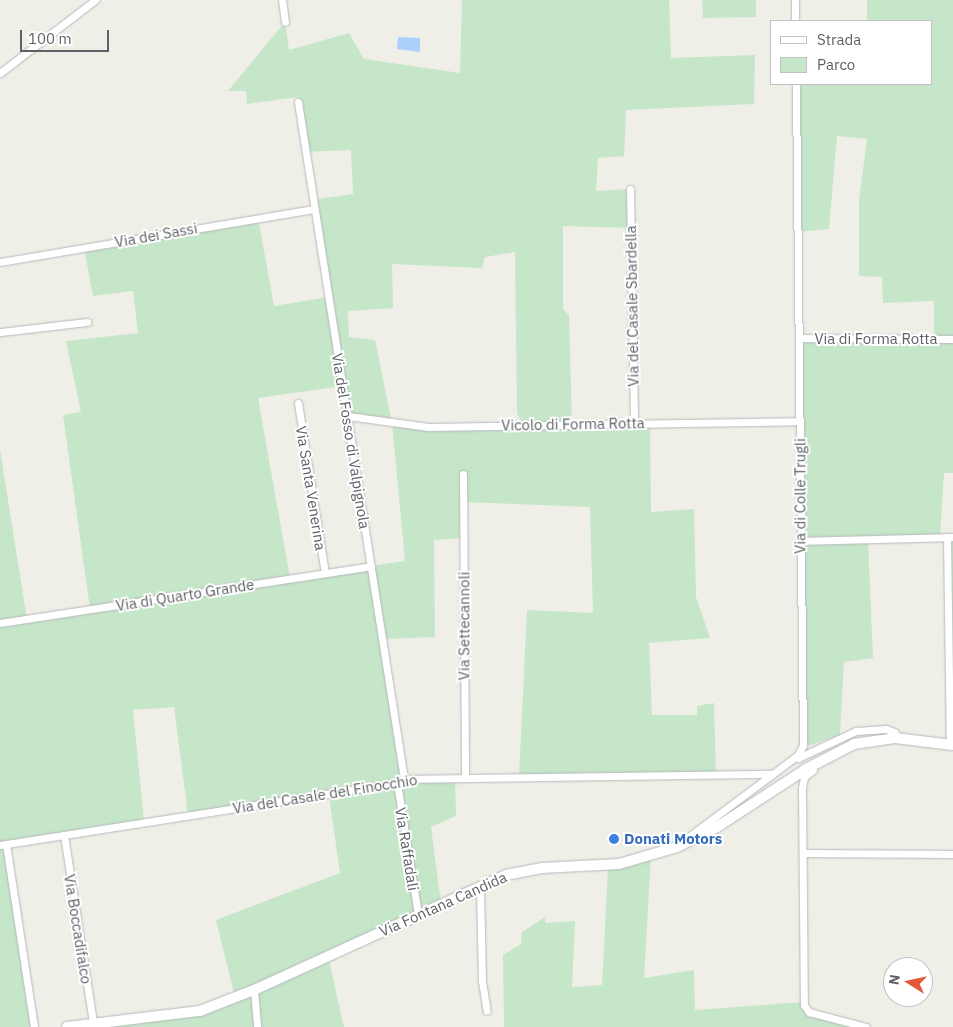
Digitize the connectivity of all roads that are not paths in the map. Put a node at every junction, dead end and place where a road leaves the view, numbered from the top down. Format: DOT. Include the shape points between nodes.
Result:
graph roads {
  1 [pos="95,0"];
  2 [pos="282,0"];
  3 [pos="795,0"];
  4 [pos="795,20"];
  5 [pos="285,22"];
  6 [pos="0,73"];
  7 [pos="796,85"];
  8 [pos="298,102"];
  9 [pos="630,189"];
  10 [pos="312,209"];
  11 [pos="0,262"];
  12 [pos="87,322"];
  13 [pos="0,332"];
  14 [pos="799,338"];
  15 [pos="953,339"];
  16 [pos="298,403"];
  17 [pos="348,416"];
  18 [pos="799,420"];
  19 [pos="634,423"];
  20 [pos="463,474"];
  21 [pos="950,537"];
  22 [pos="800,541"];
  23 [pos="371,566"];
  24 [pos="324,573"];
  25 [pos="0,623"];
  26 [pos="898,738"];
  27 [pos="952,745"];
  28 [pos="849,746"];
  29 [pos="786,764"];
  30 [pos="772,774"];
  31 [pos="465,777"];
  32 [pos="404,779"];
  33 [pos="397,783"];
  34 [pos="64,835"];
  35 [pos="3,845"];
  36 [pos="677,847"];
  37 [pos="804,853"];
  38 [pos="953,854"];
  39 [pos="480,887"];
  40 [pos="418,914"];
  41 [pos="254,990"];
  42 [pos="486,1011"];
  43 [pos="92,1022"];
  44 [pos="34,1027"];
  45 [pos="67,1027"];
  46 [pos="257,1027"];
  47 [pos="866,1027"];
  1 -- 6 [label="street"];
  2 -- 5 [label="street"];
  3 -- 4 [label="street"];
  7 -- 14 [label="street, Via di Colle Trugli"];
  8 -- 10 [label="street, Via del Fosso di Valpignola"];
  9 -- 19 [label="street, Via del Casale Sbardella"];
  10 -- 11 [label="street, Via dei Sassi"];
  10 -- 17 [label="street, Via del Fosso di Valpignola"];
  12 -- 13 [label="street"];
  14 -- 15 [label="street, Via di Forma Rotta"];
  14 -- 18 [label="street, Via di Colle Trugli"];
  16 -- 24 [label="street, Via Santa Venerina"];
  17 -- 19 [label="street, Vicolo di Forma Rotta" via="426,427"];
  17 -- 23 [label="street, Via del Fosso di Valpignola"];
  18 -- 19 [label="street, Vicolo di Forma Rotta"];
  18 -- 22 [label="street, Via di Colle Trugli"];
  20 -- 31 [label="street, Via Settecannoli"];
  21 -- 22 [label="street"];
  21 -- 27 [label="street"];
  22 -- 29 [label="street, Via di Colle Trugli" via="804,741 801,752"];
  23 -- 24 [label="street, Via di Quarto Grande"];
  23 -- 32 [label="street, Via del Fosso di Valpignola"];
  24 -- 25 [label="street, Via di Quarto Grande"];
  26 -- 27 [label="main road, Via Fontana Candida"];
  26 -- 28 [label="main road, Via Fontana Candida"];
  26 -- 29 [label="street" via="890,730 856,731 835,738"];
  28 -- 36 [label="main road, Via Fontana Candida" via="801,772 717,827"];
  28 -- 37 [label="street" via="840,757 810,772 804,779"];
  29 -- 30 [label="street, Via di Colle Trugli"];
  30 -- 31 [label="street, Via del Casale del Finocchio"];
  30 -- 36 [label="street, Via di Colle Trugli"];
  31 -- 32 [label="street, Via del Casale del Finocchio"];
  32 -- 33 [label="street, Via del Casale del Finocchio"];
  33 -- 34 [label="street, Via del Casale del Finocchio"];
  33 -- 40 [label="street, Via Raffadali"];
  34 -- 35 [label="street, Via del Casale del Finocchio"];
  34 -- 43 [label="street, Via Boccadifalco"];
  35 -- 44 [label="street"];
  36 -- 39 [label="main road, Via Fontana Candida" via="619,864 520,872"];
  37 -- 38 [label="street"];
  37 -- 47 [label="street" via="806,1009"];
  39 -- 40 [label="main road, Via Fontana Candida"];
  39 -- 42 [label="street"];
  40 -- 41 [label="main road, Via Fontana Candida"];
  41 -- 43 [label="main road, Via Fontana Candida" via="185,1014"];
  41 -- 46 [label="street"];
  43 -- 45 [label="main road, Via Fontana Candida"];
}
